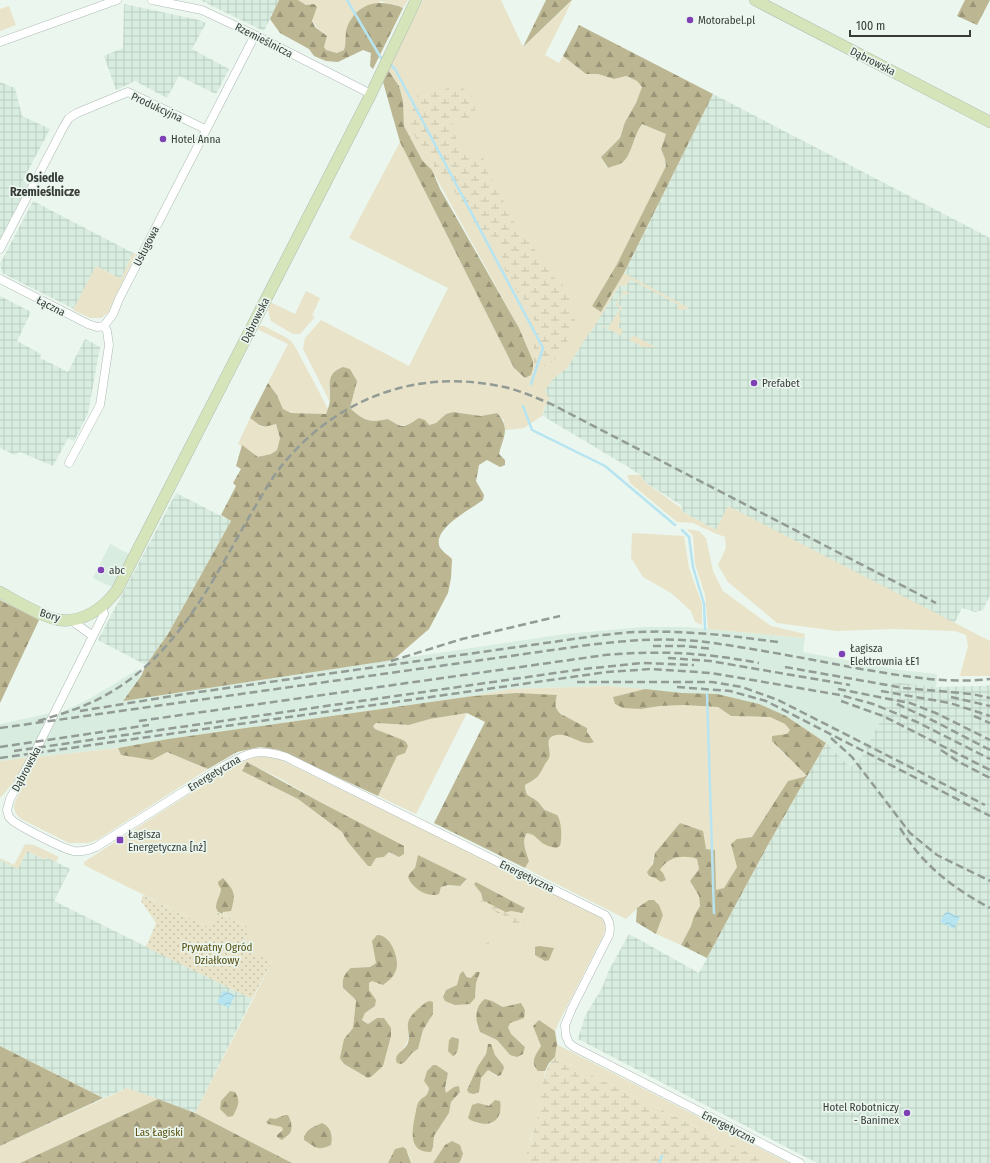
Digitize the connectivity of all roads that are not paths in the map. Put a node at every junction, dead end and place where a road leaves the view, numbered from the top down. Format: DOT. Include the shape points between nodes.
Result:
graph roads {
  1 [pos="117,0"];
  2 [pos="152,0"];
  3 [pos="416,0"];
  4 [pos="755,0"];
  5 [pos="255,35"];
  6 [pos="0,42"];
  7 [pos="370,94"];
  8 [pos="990,122"];
  9 [pos="205,129"];
  10 [pos="0,249"];
  11 [pos="0,280"];
  12 [pos="104,326"];
  13 [pos="69,463"];
  14 [pos="0,592"];
  15 [pos="102,607"];
  16 [pos="74,619"];
  17 [pos="93,636"];
  18 [pos="96,847"];
  19 [pos="800,1163"];
  1 -- 6 [label="street"];
  2 -- 5 [label="street, Rzemieślnicza" via="202,10"];
  3 -- 7 [label="street, Dąbrowska"];
  4 -- 8 [label="street, Dąbrowska"];
  5 -- 7 [label="street, Rzemieślnicza"];
  5 -- 9 [label="street, Usługowa"];
  7 -- 15 [label="street, Dąbrowska" via="130,566 117,590"];
  9 -- 10 [label="street, Produkcyjna" via="128,92 77,113 69,118 64,126"];
  9 -- 12 [label="street, Usługowa" via="119,299 114,314"];
  11 -- 12 [label="street, Łączna" via="88,324"];
  12 -- 13 [label="street" via="109,345 100,405"];
  14 -- 16 [label="street, Bory" via="52,618"];
  15 -- 16 [label="street, Bory"];
  15 -- 17 [label="street, Dąbrowska" via="104,614"];
  16 -- 17 [label="street" via="76,624"];
  17 -- 18 [label="street, Dąbrowska" via="10,799 7,810 9,817 17,824 65,848 78,851"];
  18 -- 19 [label="street, Energetyczna" via="243,755 266,752 286,757 605,915 610,926 608,935 565,1025 569,1042 574,1047"];
}
